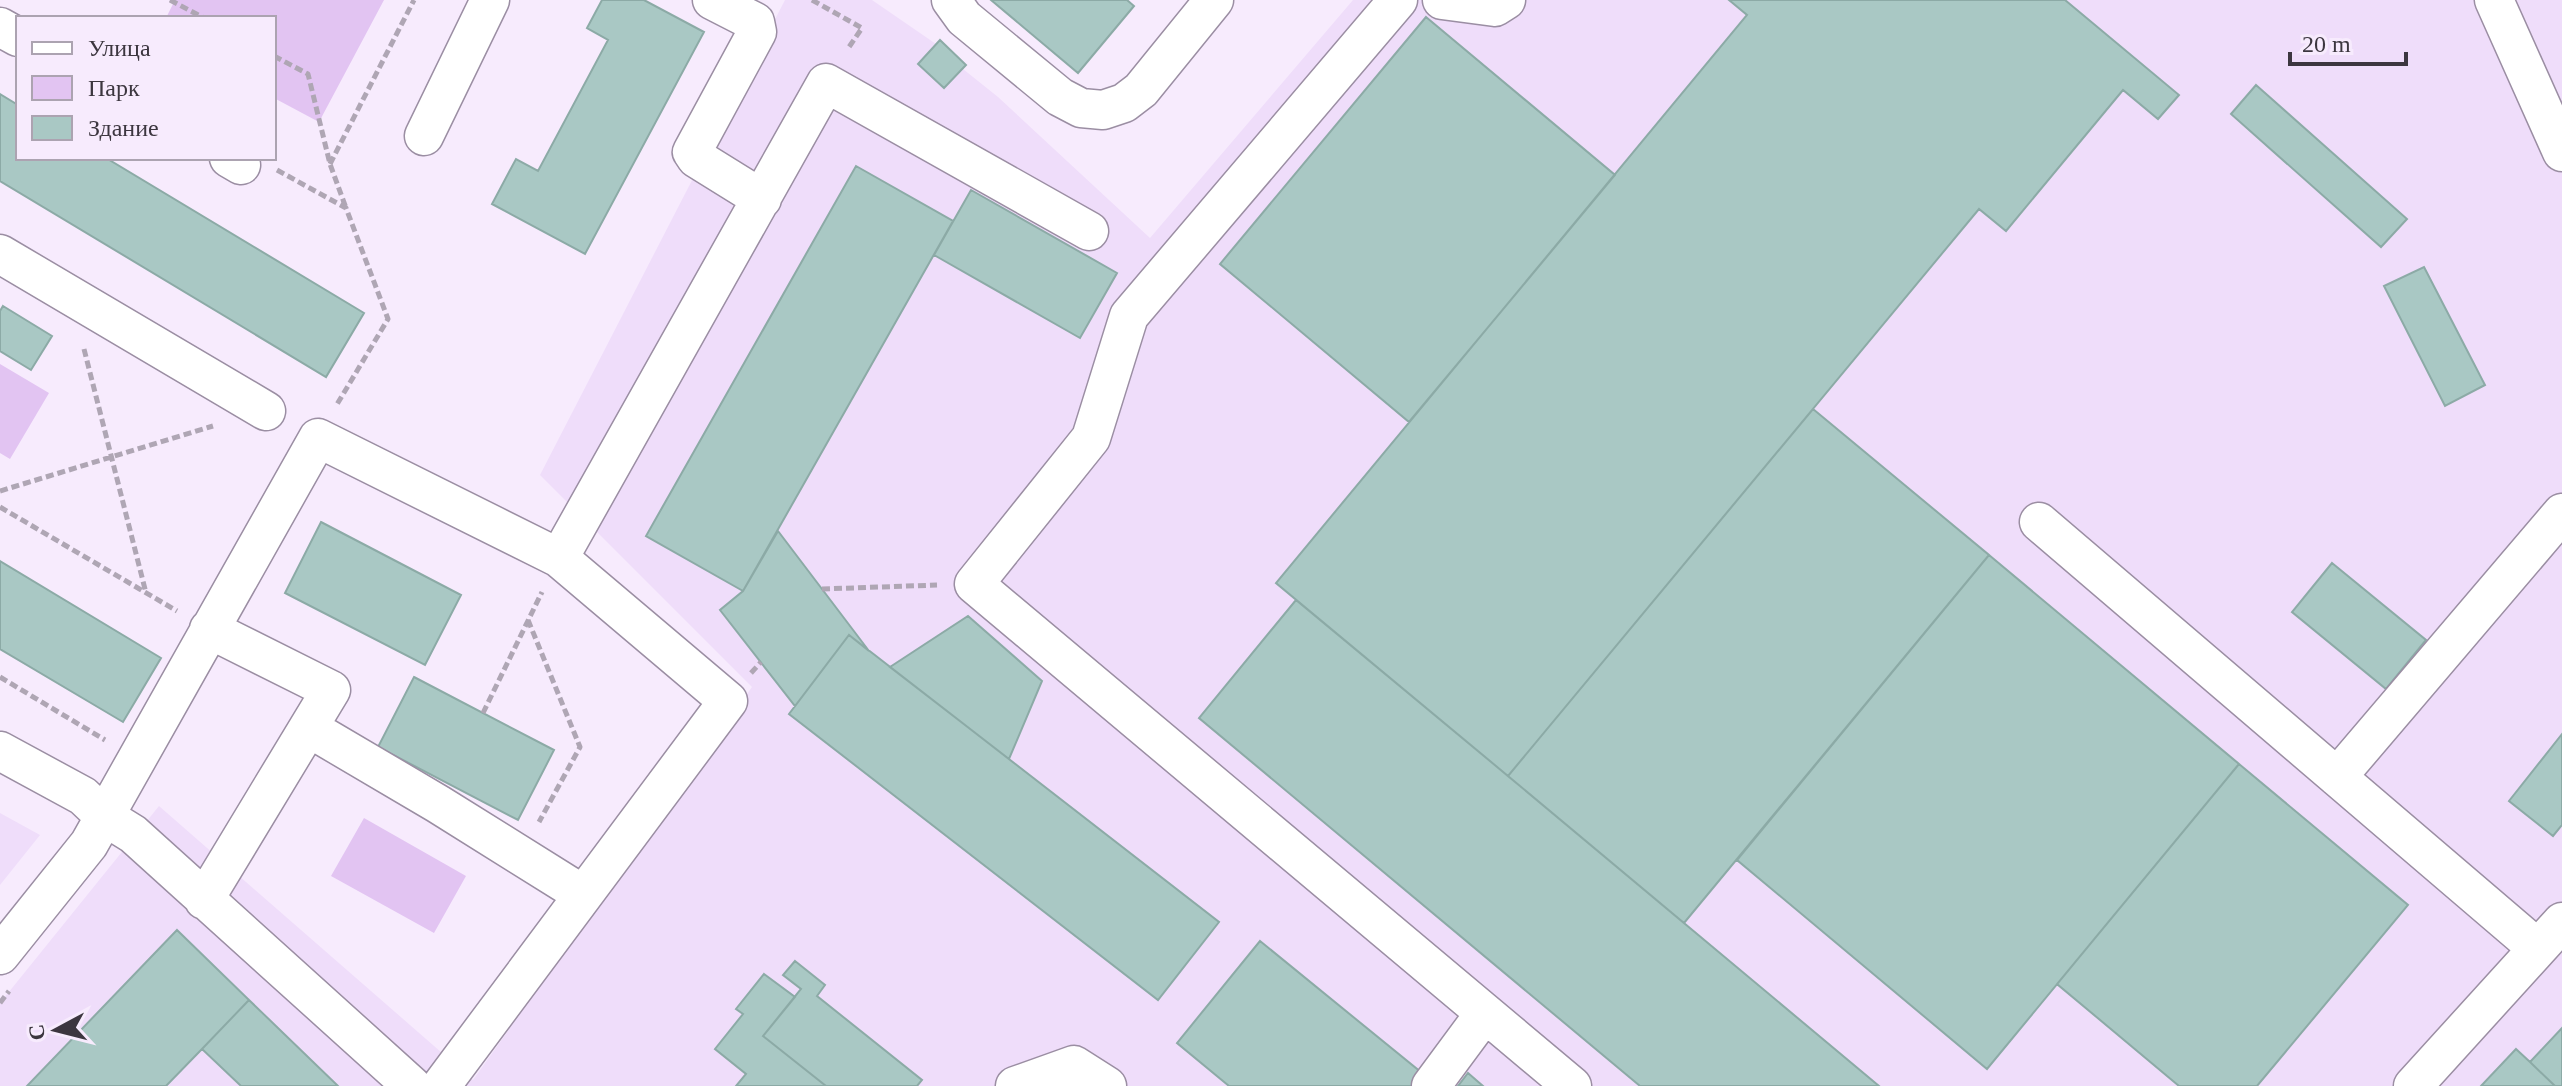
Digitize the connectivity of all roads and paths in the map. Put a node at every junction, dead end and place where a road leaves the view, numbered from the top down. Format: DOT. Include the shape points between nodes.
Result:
graph roads {
  1 [pos="170,0"];
  2 [pos="414,0"];
  3 [pos="490,0"];
  4 [pos="712,0"];
  5 [pos="812,0"];
  6 [pos="951,0"];
  7 [pos="1214,0"];
  8 [pos="1398,0"];
  9 [pos="1442,0"];
  10 [pos="1506,0"];
  11 [pos="2494,0"];
  12 [pos="200,16"];
  13 [pos="276,57"];
  14 [pos="826,83"];
  15 [pos="424,136"];
  16 [pos="2562,152"];
  17 [pos="235,161"];
  18 [pos="330,164"];
  19 [pos="762,199"];
  20 [pos="346,208"];
  21 [pos="1089,231"];
  22 [pos="0,254"];
  23 [pos="70,296"];
  24 [pos="266,411"];
  25 [pos="318,438"];
  26 [pos="112,457"];
  27 [pos="0,491"];
  28 [pos="0,507"];
  29 [pos="2562,513"];
  30 [pos="2039,522"];
  31 [pos="559,558"];
  32 [pos="974,584"];
  33 [pos="822,589"];
  34 [pos="146,593"];
  35 [pos="528,620"];
  36 [pos="209,629"];
  37 [pos="0,677"];
  38 [pos="483,713"];
  39 [pos="309,728"];
  40 [pos="0,751"];
  41 [pos="138,760"];
  42 [pos="2337,777"];
  43 [pos="104,816"];
  44 [pos="521,856"];
  45 [pos="582,894"];
  46 [pos="204,900"];
  47 [pos="2549,935"];
  48 [pos="0,955"];
  49 [pos="1485,1013"];
  50 [pos="412,1086"];
  51 [pos="441,1086"];
  52 [pos="1015,1086"];
  53 [pos="1107,1086"];
  54 [pos="1431,1086"];
  55 [pos="1572,1086"];
  56 [pos="2413,1086"];
  1 -- 12 [label="path"];
  2 -- 18 [label="path"];
  3 -- 15 [label="street"];
  4 -- 19 [label="street" via="755,22 757,32 692,152"];
  5 -- 14 [label="path" via="862,28"];
  6 -- 7 [label="street" via="964,18 1060,97 1092,110 1114,108 1141,90"];
  8 -- 32 [label="street" via="1129,316 1091,438"];
  9 -- 10 [label="street" via="1495,7"];
  11 -- 16 [label="street"];
  13 -- 18 [label="path" via="308,74"];
  14 -- 19 [label="street"];
  14 -- 21 [label="street"];
  17 -- 20 [label="path" via="268,165"];
  18 -- 20 [label="path"];
  19 -- 31 [label="street"];
  20 -- 25 [label="path" via="388,319"];
  22 -- 23 [label="street"];
  23 -- 24 [label="street"];
  23 -- 26 [label="path"];
  24 -- 26 [label="path"];
  25 -- 31 [label="street"];
  25 -- 36 [label="street"];
  26 -- 27 [label="path"];
  26 -- 34 [label="path"];
  28 -- 34 [label="path"];
  29 -- 42 [label="street"];
  30 -- 42 [label="street"];
  31 -- 35 [label="path"];
  31 -- 45 [label="street" via="728,701"];
  32 -- 33 [label="path"];
  32 -- 49 [label="street"];
  34 -- 36 [label="path"];
  35 -- 38 [label="path"];
  35 -- 44 [label="path" via="580,747"];
  36 -- 39 [label="street" via="331,690"];
  36 -- 41 [label="street"];
  37 -- 41 [label="path"];
  39 -- 44 [label="street"];
  39 -- 46 [label="street"];
  40 -- 43 [label="street" via="83,796"];
  41 -- 43 [label="street"];
  42 -- 47 [label="street"];
  43 -- 46 [label="street" via="133,834"];
  43 -- 48 [label="street" via="89,844"];
  44 -- 45 [label="street"];
  45 -- 51 [label="street"];
  46 -- 50 [label="street"];
  47 -- 56 [label="street"];
  49 -- 54 [label="street"];
  49 -- 55 [label="street"];
  52 -- 53 [label="street" via="1074,1065"];
}
